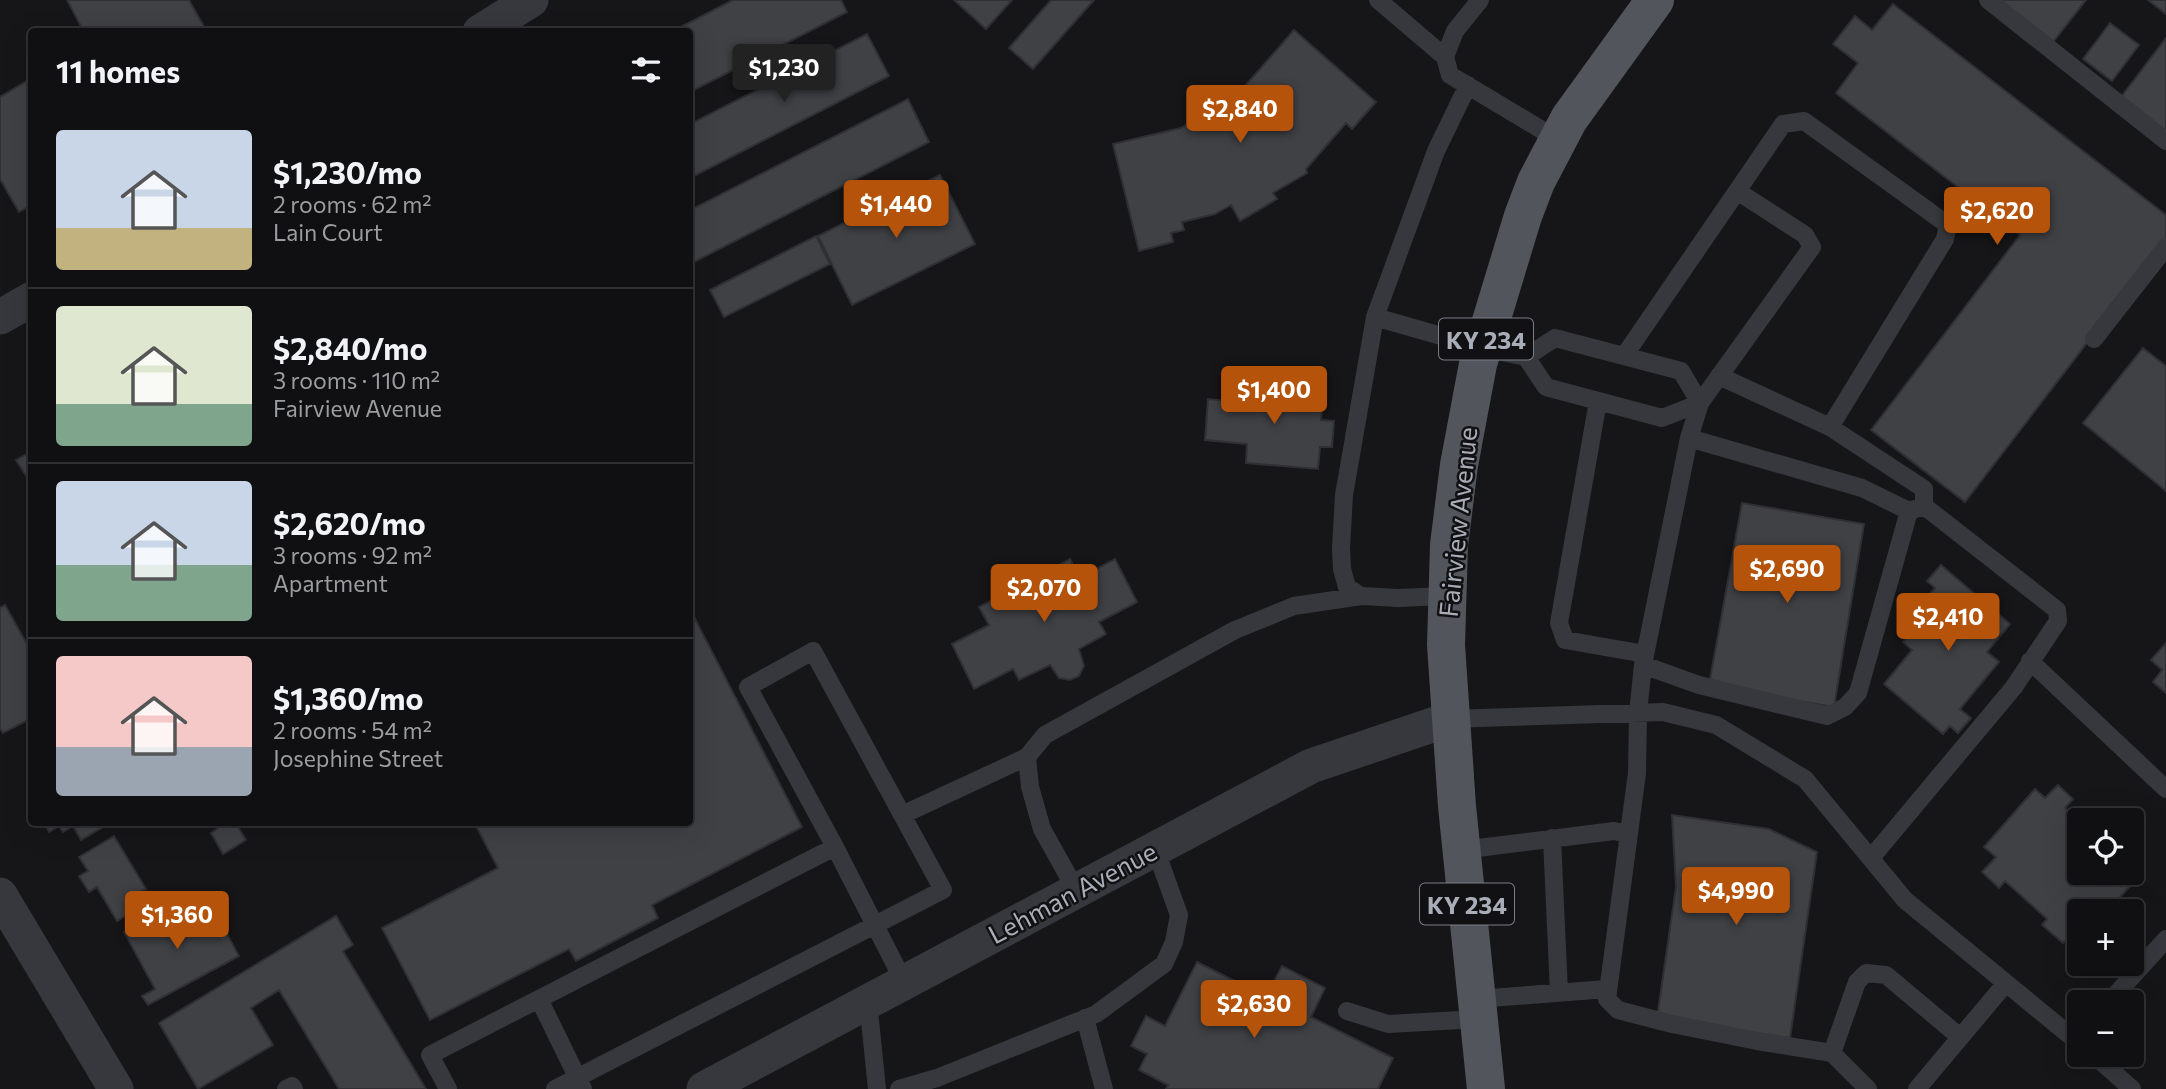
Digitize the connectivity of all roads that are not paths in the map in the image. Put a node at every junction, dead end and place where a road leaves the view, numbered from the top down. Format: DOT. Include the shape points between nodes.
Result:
graph roads {
  1 [pos="531,0"];
  2 [pos="1378,0"];
  3 [pos="1480,0"];
  4 [pos="1656,0"];
  5 [pos="1989,0"];
  6 [pos="486,28"];
  7 [pos="1445,57"];
  8 [pos="1468,85"];
  9 [pos="1557,139"];
  10 [pos="2166,141"];
  11 [pos="1737,191"];
  12 [pos="2166,247"];
  13 [pos="28,301"];
  14 [pos="0,317"];
  15 [pos="1375,317"];
  16 [pos="2094,339"];
  17 [pos="1483,348"];
  18 [pos="1624,356"];
  19 [pos="1526,357"];
  20 [pos="1719,376"];
  21 [pos="1598,401"];
  22 [pos="1700,402"];
  23 [pos="1830,426"];
  24 [pos="1689,438"];
  25 [pos="1916,508"];
  26 [pos="1361,596"];
  27 [pos="1447,596"];
  28 [pos="1644,659"];
  29 [pos="2030,661"];
  30 [pos="1638,713"];
  31 [pos="1450,719"];
  32 [pos="1027,757"];
  33 [pos="2166,789"];
  34 [pos="902,815"];
  35 [pos="1628,834"];
  36 [pos="1552,838"];
  37 [pos="835,847"];
  38 [pos="1155,848"];
  39 [pos="1462,850"];
  40 [pos="1871,858"];
  41 [pos="1076,890"];
  42 [pos="0,895"];
  43 [pos="875,926"];
  44 [pos="2166,939"];
  45 [pos="904,982"];
  46 [pos="2006,983"];
  47 [pos="1607,989"];
  48 [pos="2120,990"];
  49 [pos="1559,993"];
  50 [pos="539,999"];
  51 [pos="868,1001"];
  52 [pos="1478,1009"];
  53 [pos="1347,1011"];
  54 [pos="1085,1018"];
  55 [pos="2067,1031"];
  56 [pos="1960,1037"];
  57 [pos="1832,1053"];
  58 [pos="2107,1067"];
  59 [pos="581,1083"];
  60 [pos="2129,1088"];
  61 [pos="116,1089"];
  62 [pos="286,1089"];
  63 [pos="294,1089"];
  64 [pos="448,1089"];
  65 [pos="555,1089"];
  66 [pos="704,1089"];
  67 [pos="877,1089"];
  68 [pos="899,1089"];
  69 [pos="1104,1089"];
  70 [pos="1486,1089"];
  71 [pos="1868,1089"];
  72 [pos="1917,1089"];
  1 -- 6 [label="street"];
  2 -- 7 [label="lane"];
  3 -- 7 [label="lane" via="1455,31"];
  4 -- 9 [label="main road, Fairview Avenue / KY 234"];
  5 -- 10 [label="lane"];
  7 -- 8 [label="lane" via="1450,75"];
  8 -- 9 [label="lane"];
  8 -- 15 [label="lane" via="1436,151"];
  9 -- 17 [label="main road, Fairview Avenue / KY 234" via="1523,216"];
  11 -- 18 [label="lane"];
  11 -- 20 [label="lane" via="1805,235 1812,247"];
  11 -- 23 [label="lane" via="1783,124 1804,121 1948,225 1945,239"];
  12 -- 16 [label="lane"];
  13 -- 14 [label="street"];
  15 -- 17 [label="lane"];
  15 -- 26 [label="lane" via="1343,495 1342,569 1348,587"];
  17 -- 19 [label="lane"];
  17 -- 27 [label="main road, Fairview Avenue / KY 234" via="1459,465"];
  18 -- 19 [label="lane" via="1555,338"];
  18 -- 22 [label="lane" via="1681,371"];
  19 -- 21 [label="lane" via="1546,387"];
  20 -- 22 [label="lane"];
  20 -- 23 [label="lane"];
  21 -- 22 [label="lane" via="1662,418"];
  21 -- 28 [label="lane" via="1559,623 1565,640"];
  22 -- 24 [label="lane"];
  23 -- 25 [label="lane" via="1924,489"];
  24 -- 25 [label="lane"];
  24 -- 28 [label="lane"];
  25 -- 28 [label="lane" via="1858,693 1845,707 1826,716 1699,685"];
  25 -- 29 [label="lane" via="2057,610 2058,621"];
  26 -- 27 [label="lane"];
  26 -- 32 [label="lane" via="1294,606 1235,630 1045,735"];
  27 -- 31 [label="main road, Fairview Avenue / KY 234"];
  28 -- 30 [label="lane"];
  29 -- 33 [label="lane"];
  29 -- 40 [label="lane" via="2014,687"];
  30 -- 31 [label="lane"];
  30 -- 35 [label="lane"];
  30 -- 40 [label="lane" via="1663,712 1716,725 1805,779"];
  31 -- 38 [label="street, Lehman Avenue" via="1311,766"];
  31 -- 39 [label="main road, Fairview Avenue / KY 234"];
  32 -- 34 [label="lane"];
  32 -- 41 [label="lane" via="1042,829"];
  34 -- 37 [label="lane" via="813,651 748,687"];
  34 -- 43 [label="lane" via="943,890"];
  35 -- 36 [label="lane" via="1614,831"];
  35 -- 47 [label="lane"];
  36 -- 39 [label="lane"];
  36 -- 49 [label="lane"];
  37 -- 43 [label="lane"];
  37 -- 50 [label="lane"];
  38 -- 41 [label="street, Lehman Avenue"];
  38 -- 54 [label="lane" via="1179,915 1174,942 1164,964"];
  39 -- 52 [label="main road, Fairview Avenue / KY 234"];
  40 -- 46 [label="lane" via="1905,900"];
  41 -- 45 [label="street, Lehman Avenue"];
  42 -- 61 [label="street"];
  43 -- 45 [label="lane"];
  43 -- 59 [label="lane"];
  44 -- 48 [label="lane"];
  45 -- 51 [label="street, Lehman Avenue"];
  46 -- 55 [label="lane"];
  46 -- 56 [label="lane"];
  47 -- 49 [label="lane"];
  47 -- 57 [label="lane" via="1607,999 1618,1010"];
  49 -- 52 [label="lane"];
  50 -- 59 [label="lane"];
  50 -- 64 [label="lane" via="430,1055"];
  51 -- 66 [label="street, Lehman Avenue"];
  51 -- 67 [label="lane"];
  52 -- 53 [label="lane" via="1388,1024"];
  52 -- 70 [label="main road, Fairview Avenue / KY 234"];
  54 -- 68 [label="lane"];
  54 -- 69 [label="lane"];
  56 -- 57 [label="lane" via="1886,975 1866,973 1857,982"];
  56 -- 72 [label="lane"];
  57 -- 71 [label="lane"];
  58 -- 60 [label="lane"];
  59 -- 65 [label="lane"];
  62 -- 63 [label="lane"];
}
